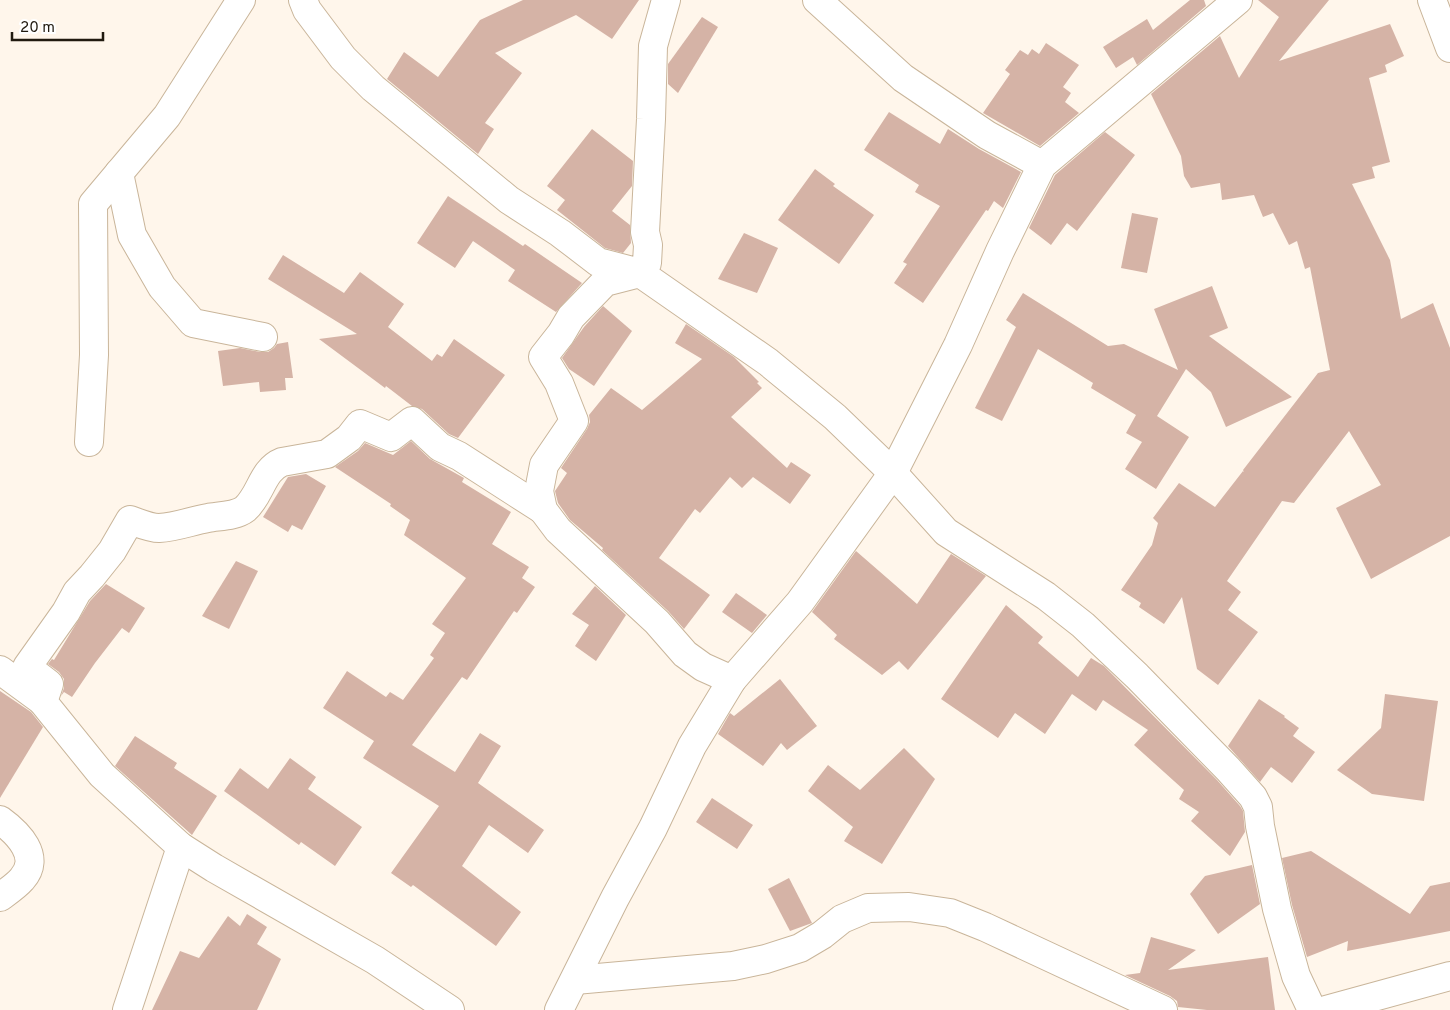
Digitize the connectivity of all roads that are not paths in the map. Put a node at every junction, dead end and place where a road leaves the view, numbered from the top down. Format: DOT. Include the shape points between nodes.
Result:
graph roads {
  1 [pos="241,0"];
  2 [pos="303,0"];
  3 [pos="666,0"];
  4 [pos="817,0"];
  5 [pos="1238,0"];
  6 [pos="1432,0"];
  7 [pos="1450,48"];
  8 [pos="1042,165"];
  9 [pos="119,173"];
  10 [pos="640,274"];
  11 [pos="263,337"];
  12 [pos="89,442"];
  13 [pos="893,473"];
  14 [pos="543,510"];
  15 [pos="0,670"];
  16 [pos="732,680"];
  17 [pos="43,702"];
  18 [pos="0,820"];
  19 [pos="181,847"];
  20 [pos="0,897"];
  21 [pos="1450,976"];
  22 [pos="575,980"];
  23 [pos="128,1010"];
  24 [pos="450,1010"];
  25 [pos="559,1010"];
  26 [pos="1163,1010"];
  27 [pos="1312,1010"];
  28 [pos="1326,1010"];
  1 -- 9 [label="street" via="167,116"];
  2 -- 10 [label="street" via="343,58 373,88 502,194 598,262"];
  3 -- 10 [label="street" via="653,46 645,232 647,263"];
  4 -- 8 [label="street" via="903,78 988,135"];
  5 -- 8 [label="street"];
  6 -- 7 [label="street"];
  8 -- 13 [label="street" via="958,345"];
  9 -- 11 [label="street" via="132,235 162,287 192,323"];
  9 -- 12 [label="street" via="93,204 94,355"];
  10 -- 13 [label="street" via="768,362 835,417"];
  10 -- 14 [label="street" via="606,282 570,317 543,357 559,383 574,421 544,465 539,491"];
  13 -- 16 [label="street" via="800,602"];
  13 -- 27 [label="street" via="946,532 1046,596 1083,625 1137,676 1253,797 1258,807 1280,919 1296,976"];
  14 -- 16 [label="street" via="563,535 657,622 685,654 703,667"];
  14 -- 17 [label="street" via="440,447 412,421 391,437 360,424 349,438 327,454 276,465 251,502 238,512 157,528 130,520 112,551 76,592 66,612 27,667 49,684"];
  15 -- 17 [label="street"];
  16 -- 22 [label="street" via="692,746"];
  17 -- 19 [label="street" via="102,775"];
  18 -- 20 [label="street" via="22,839 29,866 21,881"];
  19 -- 23 [label="street"];
  19 -- 24 [label="street" via="375,960"];
  21 -- 28 [label="street"];
  22 -- 25 [label="street"];
  22 -- 26 [label="street" via="733,966 766,959 800,948 842,919 868,908 909,907 950,913"];
}
